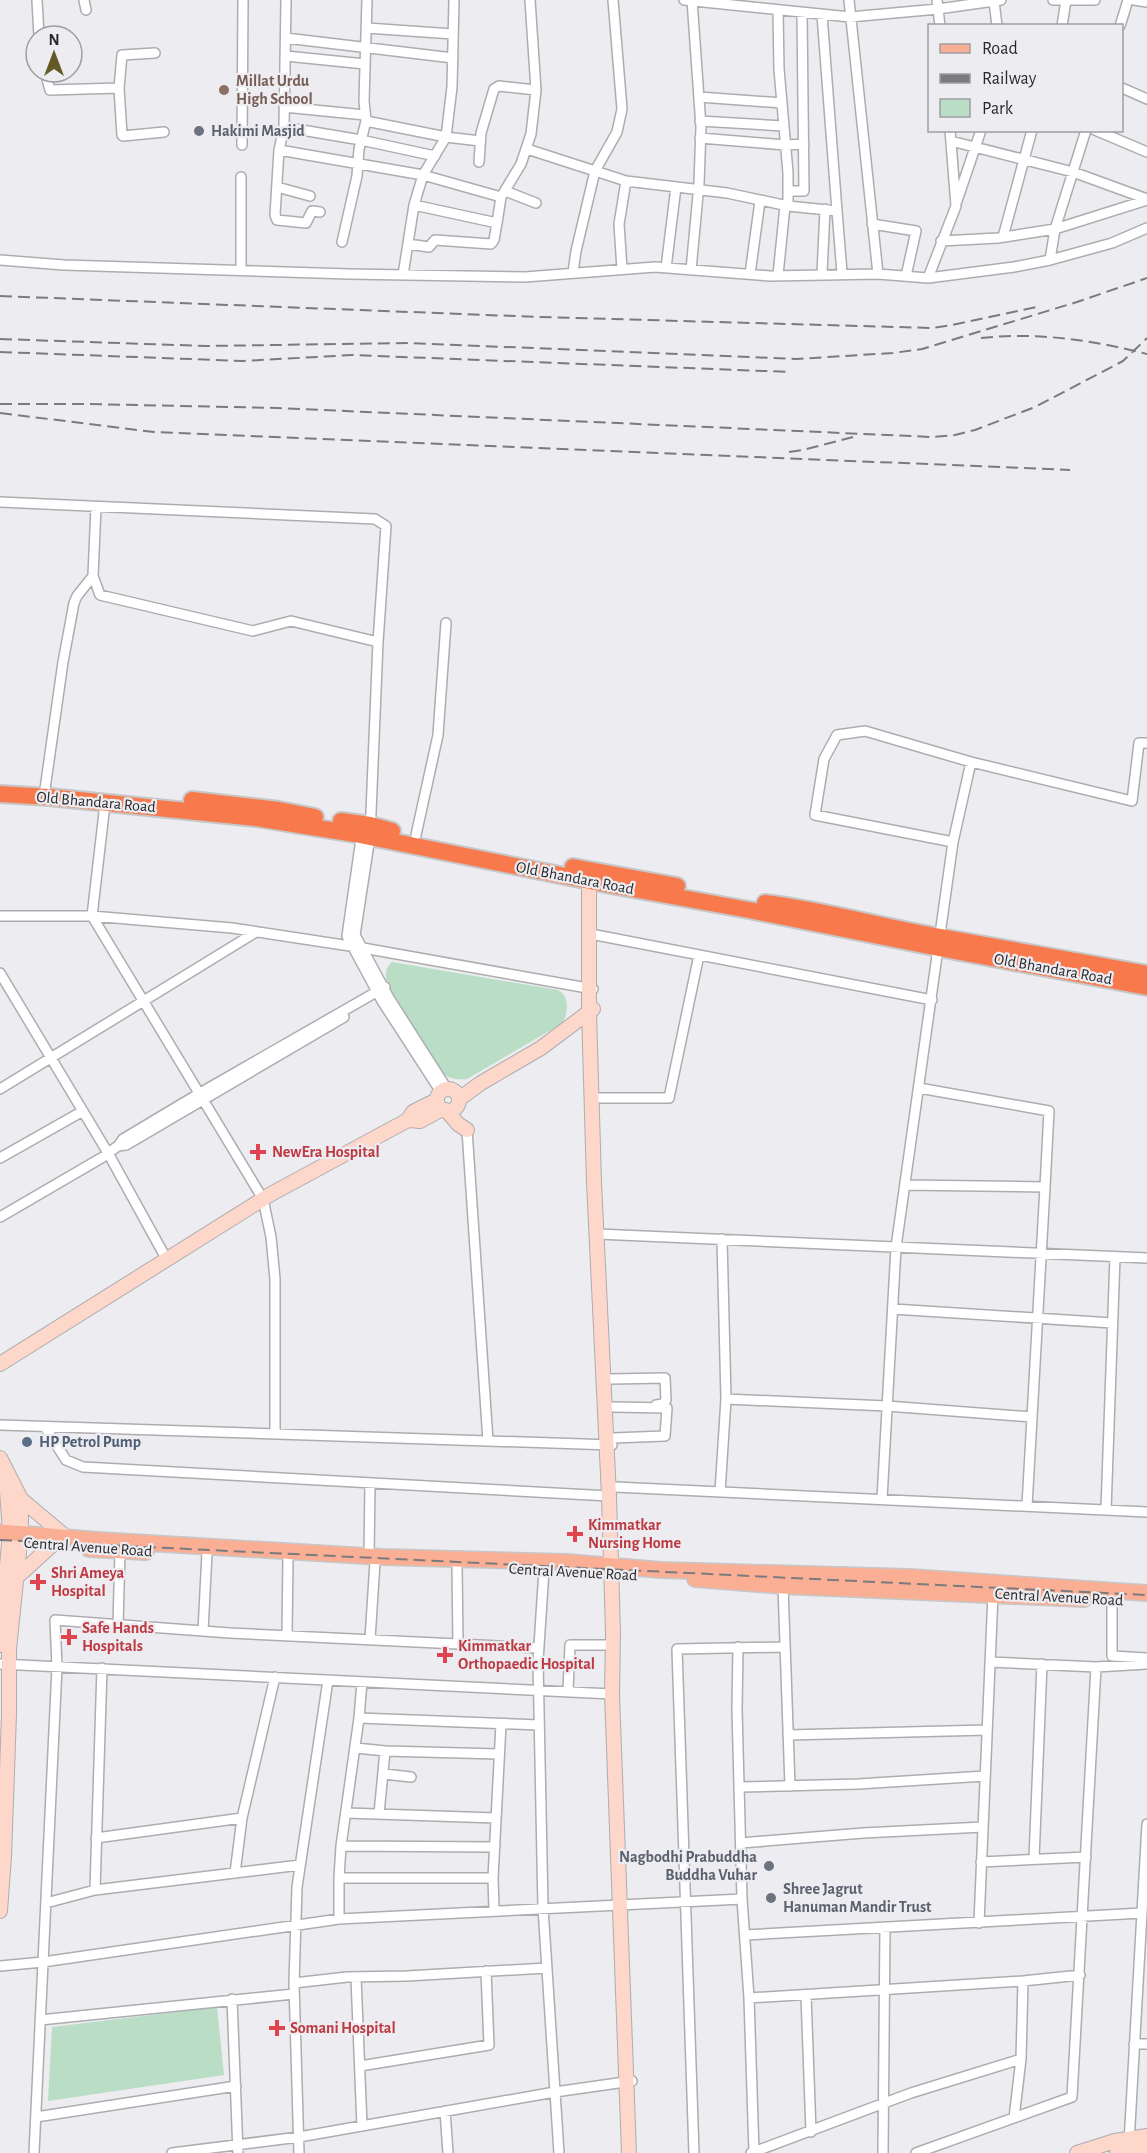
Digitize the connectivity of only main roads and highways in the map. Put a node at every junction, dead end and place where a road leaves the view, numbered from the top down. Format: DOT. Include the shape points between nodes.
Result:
graph roads {
  1 [pos="0,787"];
  2 [pos="0,794"];
  3 [pos="128,801"];
  4 [pos="366,830"];
  5 [pos="594,876"];
  6 [pos="939,943"];
  7 [pos="1147,974"];
  8 [pos="1147,987"];
  9 [pos="591,988"];
  10 [pos="592,1010"];
  11 [pos="448,1099"];
  12 [pos="467,1130"];
  13 [pos="601,1234"];
  14 [pos="0,1364"];
  15 [pos="611,1443"];
  16 [pos="0,1458"];
  17 [pos="1,1485"];
  18 [pos="21,1499"];
  19 [pos="10,1537"];
  20 [pos="66,1537"];
  21 [pos="51,1545"];
  22 [pos="372,1559"];
  23 [pos="614,1569"];
  24 [pos="18,1576"];
  25 [pos="3,1585"];
  26 [pos="1147,1593"];
  27 [pos="1147,1601"];
  28 [pos="0,1645"];
  29 [pos="5,1664"];
  30 [pos="624,1904"];
  31 [pos="0,1911"];
  32 [pos="629,2081"];
  33 [pos="1147,2136"];
  34 [pos="1147,2147"];
  35 [pos="1126,2148"];
  36 [pos="629,2153"];
  37 [pos="635,2153"];
  38 [pos="1077,2153"];
  1 -- 3 [label="highway"];
  2 -- 3 [label="highway, Old Bhandara Road" via="105,804"];
  3 -- 4 [label="highway, Old Bhandara Road"];
  4 -- 5 [label="highway, Old Bhandara Road"];
  4 -- 5 [label="highway" via="377,828 416,835"];
  5 -- 6 [label="highway, Old Bhandara Road"];
  5 -- 9 [label="main road"];
  5 -- 9 [label="main road" via="597,935"];
  6 -- 7 [label="highway"];
  6 -- 8 [label="highway, Old Bhandara Road"];
  9 -- 10 [label="main road"];
  10 -- 11 [label="main road" via="541,1048"];
  10 -- 13 [label="main road"];
  10 -- 13 [label="main road"];
  11 -- 12 [label="main road" via="464,1117"];
  11 -- 14 [label="main road" via="413,1112 408,1120 263,1199"];
  13 -- 15 [label="main road"];
  13 -- 15 [label="main road"];
  15 -- 23 [label="main road"];
  16 -- 18 [label="main road"];
  17 -- 19 [label="main road" via="7,1491"];
  18 -- 19 [label="main road"];
  18 -- 20 [label="main road"];
  19 -- 20 [label="main road"];
  19 -- 21 [label="main road, Central Avenue Road"];
  19 -- 24 [label="main road"];
  19 -- 25 [label="main road"];
  20 -- 22 [label="main road"];
  21 -- 22 [label="main road, Central Avenue Road" via="120,1552"];
  21 -- 24 [label="main road"];
  22 -- 23 [label="main road"];
  22 -- 23 [label="main road, Central Avenue Road" via="544,1570"];
  23 -- 26 [label="main road" via="909,1577"];
  23 -- 27 [label="main road, Central Avenue Road" via="783,1586"];
  23 -- 30 [label="main road"];
  23 -- 30 [label="main road" via="612,1694"];
  24 -- 29 [label="main road"];
  25 -- 28 [label="main road"];
  29 -- 31 [label="main road"];
  30 -- 32 [label="main road"];
  32 -- 36 [label="main road"];
  32 -- 37 [label="main road"];
  33 -- 35 [label="main road"];
  34 -- 35 [label="main road"];
  35 -- 38 [label="main road"];
}
